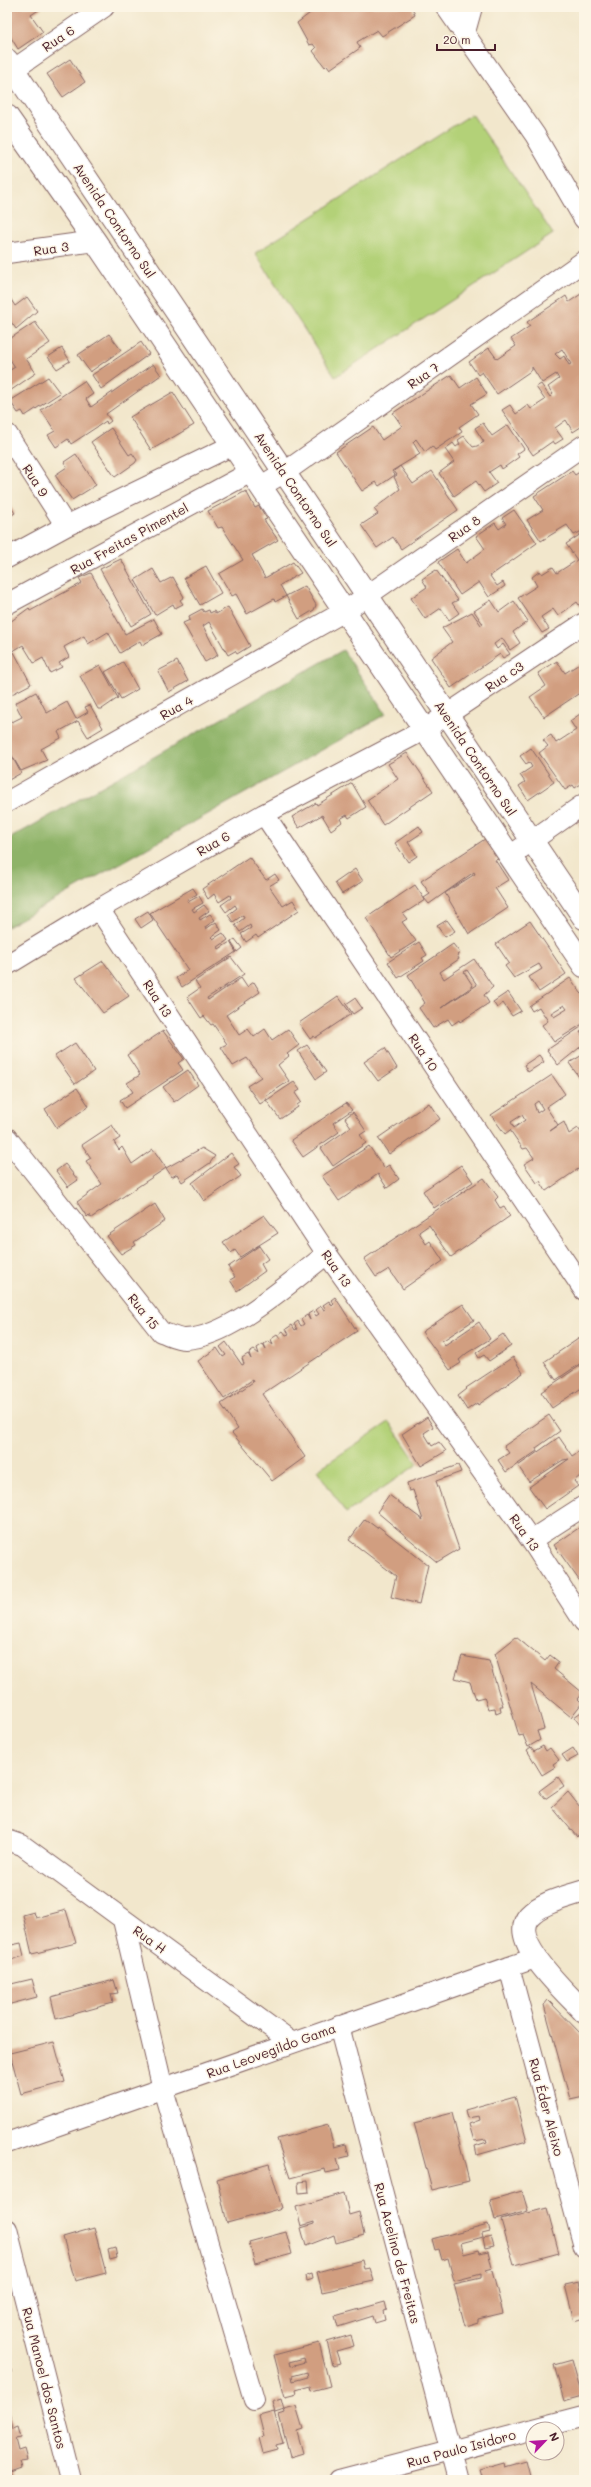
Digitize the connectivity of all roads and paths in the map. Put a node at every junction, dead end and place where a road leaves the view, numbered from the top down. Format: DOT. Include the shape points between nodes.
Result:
graph roads {
  1 [pos="104,7"];
  2 [pos="446,7"];
  3 [pos="472,7"];
  4 [pos="465,32"];
  5 [pos="9,68"];
  6 [pos="7,116"];
  7 [pos="584,219"];
  8 [pos="95,241"];
  9 [pos="7,253"];
  10 [pos="584,262"];
  11 [pos="7,434"];
  12 [pos="233,445"];
  13 [pos="584,445"];
  14 [pos="285,472"];
  15 [pos="256,479"];
  16 [pos="66,526"];
  17 [pos="7,558"];
  18 [pos="366,594"];
  19 [pos="7,604"];
  20 [pos="345,611"];
  21 [pos="584,623"];
  22 [pos="447,715"];
  23 [pos="424,730"];
  24 [pos="7,802"];
  25 [pos="584,804"];
  26 [pos="264,814"];
  27 [pos="532,840"];
  28 [pos="510,856"];
  29 [pos="99,909"];
  30 [pos="584,918"];
  31 [pos="7,965"];
  32 [pos="584,966"];
  33 [pos="7,1138"];
  34 [pos="327,1254"];
  35 [pos="584,1290"];
  36 [pos="584,1506"];
  37 [pos="531,1540"];
  38 [pos="584,1622"];
  39 [pos="7,1840"];
  40 [pos="584,1891"];
  41 [pos="123,1920"];
  42 [pos="535,1958"];
  43 [pos="509,1967"];
  44 [pos="584,2012"];
  45 [pos="339,2026"];
  46 [pos="290,2042"];
  47 [pos="163,2089"];
  48 [pos="7,2142"];
  49 [pos="7,2229"];
  50 [pos="584,2247"];
  51 [pos="254,2400"];
  52 [pos="584,2416"];
  53 [pos="450,2450"];
  54 [pos="71,2480"];
  55 [pos="339,2480"];
  56 [pos="458,2480"];
  1 -- 5 [label="street, Rua 6"];
  2 -- 4 [label="street"];
  3 -- 4 [label="street"];
  4 -- 7 [label="street" via="535,135"];
  5 -- 14 [label="street, Avenida Contorno Sul"];
  6 -- 8 [label="street, Avenida Contorno Sul"];
  8 -- 9 [label="street, Rua 3"];
  8 -- 12 [label="street, Avenida Contorno Sul"];
  10 -- 14 [label="street, Rua 7"];
  11 -- 16 [label="street, Rua 9"];
  12 -- 15 [label="street, Avenida Contorno Sul"];
  12 -- 16 [label="street"];
  13 -- 18 [label="street, Rua 8"];
  14 -- 15 [label="street, Rua 7"];
  14 -- 18 [label="street, Avenida Contorno Sul"];
  15 -- 19 [label="street, Rua Freitas Pimentel"];
  15 -- 20 [label="street, Avenida Contorno Sul"];
  16 -- 17 [label="street"];
  18 -- 20 [label="street, Rua 8"];
  18 -- 22 [label="street, Avenida Contorno Sul"];
  20 -- 23 [label="street, Avenida Contorno Sul"];
  20 -- 24 [label="street, Rua 4"];
  21 -- 22 [label="street, Rua c3"];
  22 -- 23 [label="street, Rua c3"];
  22 -- 27 [label="street, Avenida Contorno Sul"];
  23 -- 26 [label="street, Rua 6"];
  23 -- 28 [label="street, Avenida Contorno Sul"];
  25 -- 27 [label="street"];
  26 -- 29 [label="street, Rua 6"];
  26 -- 35 [label="street, Rua 10"];
  27 -- 28 [label="street"];
  27 -- 30 [label="street, Avenida Contorno Sul"];
  28 -- 32 [label="street, Avenida Contorno Sul"];
  29 -- 31 [label="street, Rua 6"];
  29 -- 34 [label="street, Rua 13"];
  33 -- 34 [label="street, Rua 15" via="161,1332 184,1339 211,1334 236,1322"];
  34 -- 37 [label="street, Rua 13"];
  36 -- 37 [label="street"];
  37 -- 38 [label="street, Rua 13"];
  39 -- 41 [label="street, Rua H" via="22,1845"];
  40 -- 42 [label="street" via="554,1901 528,1917 524,1926 524,1937"];
  41 -- 46 [label="street, Rua H"];
  41 -- 47 [label="street"];
  42 -- 43 [label="street, Rua Leovegildo Gama"];
  42 -- 44 [label="street"];
  43 -- 45 [label="street, Rua Leovegildo Gama"];
  43 -- 50 [label="street, Rua Éder Aleixo"];
  45 -- 46 [label="street, Rua Leovegildo Gama"];
  45 -- 53 [label="street, Rua Acelino de Freitas"];
  46 -- 47 [label="street, Rua Leovegildo Gama"];
  47 -- 48 [label="street, Rua Leovegildo Gama"];
  47 -- 51 [label="street"];
  49 -- 54 [label="street, Rua Manoel dos Santos"];
  52 -- 53 [label="street, Rua Paulo Isidoro"];
  53 -- 55 [label="street, Rua Paulo Isidoro"];
  53 -- 56 [label="street, Rua Acelino de Freitas"];
}
